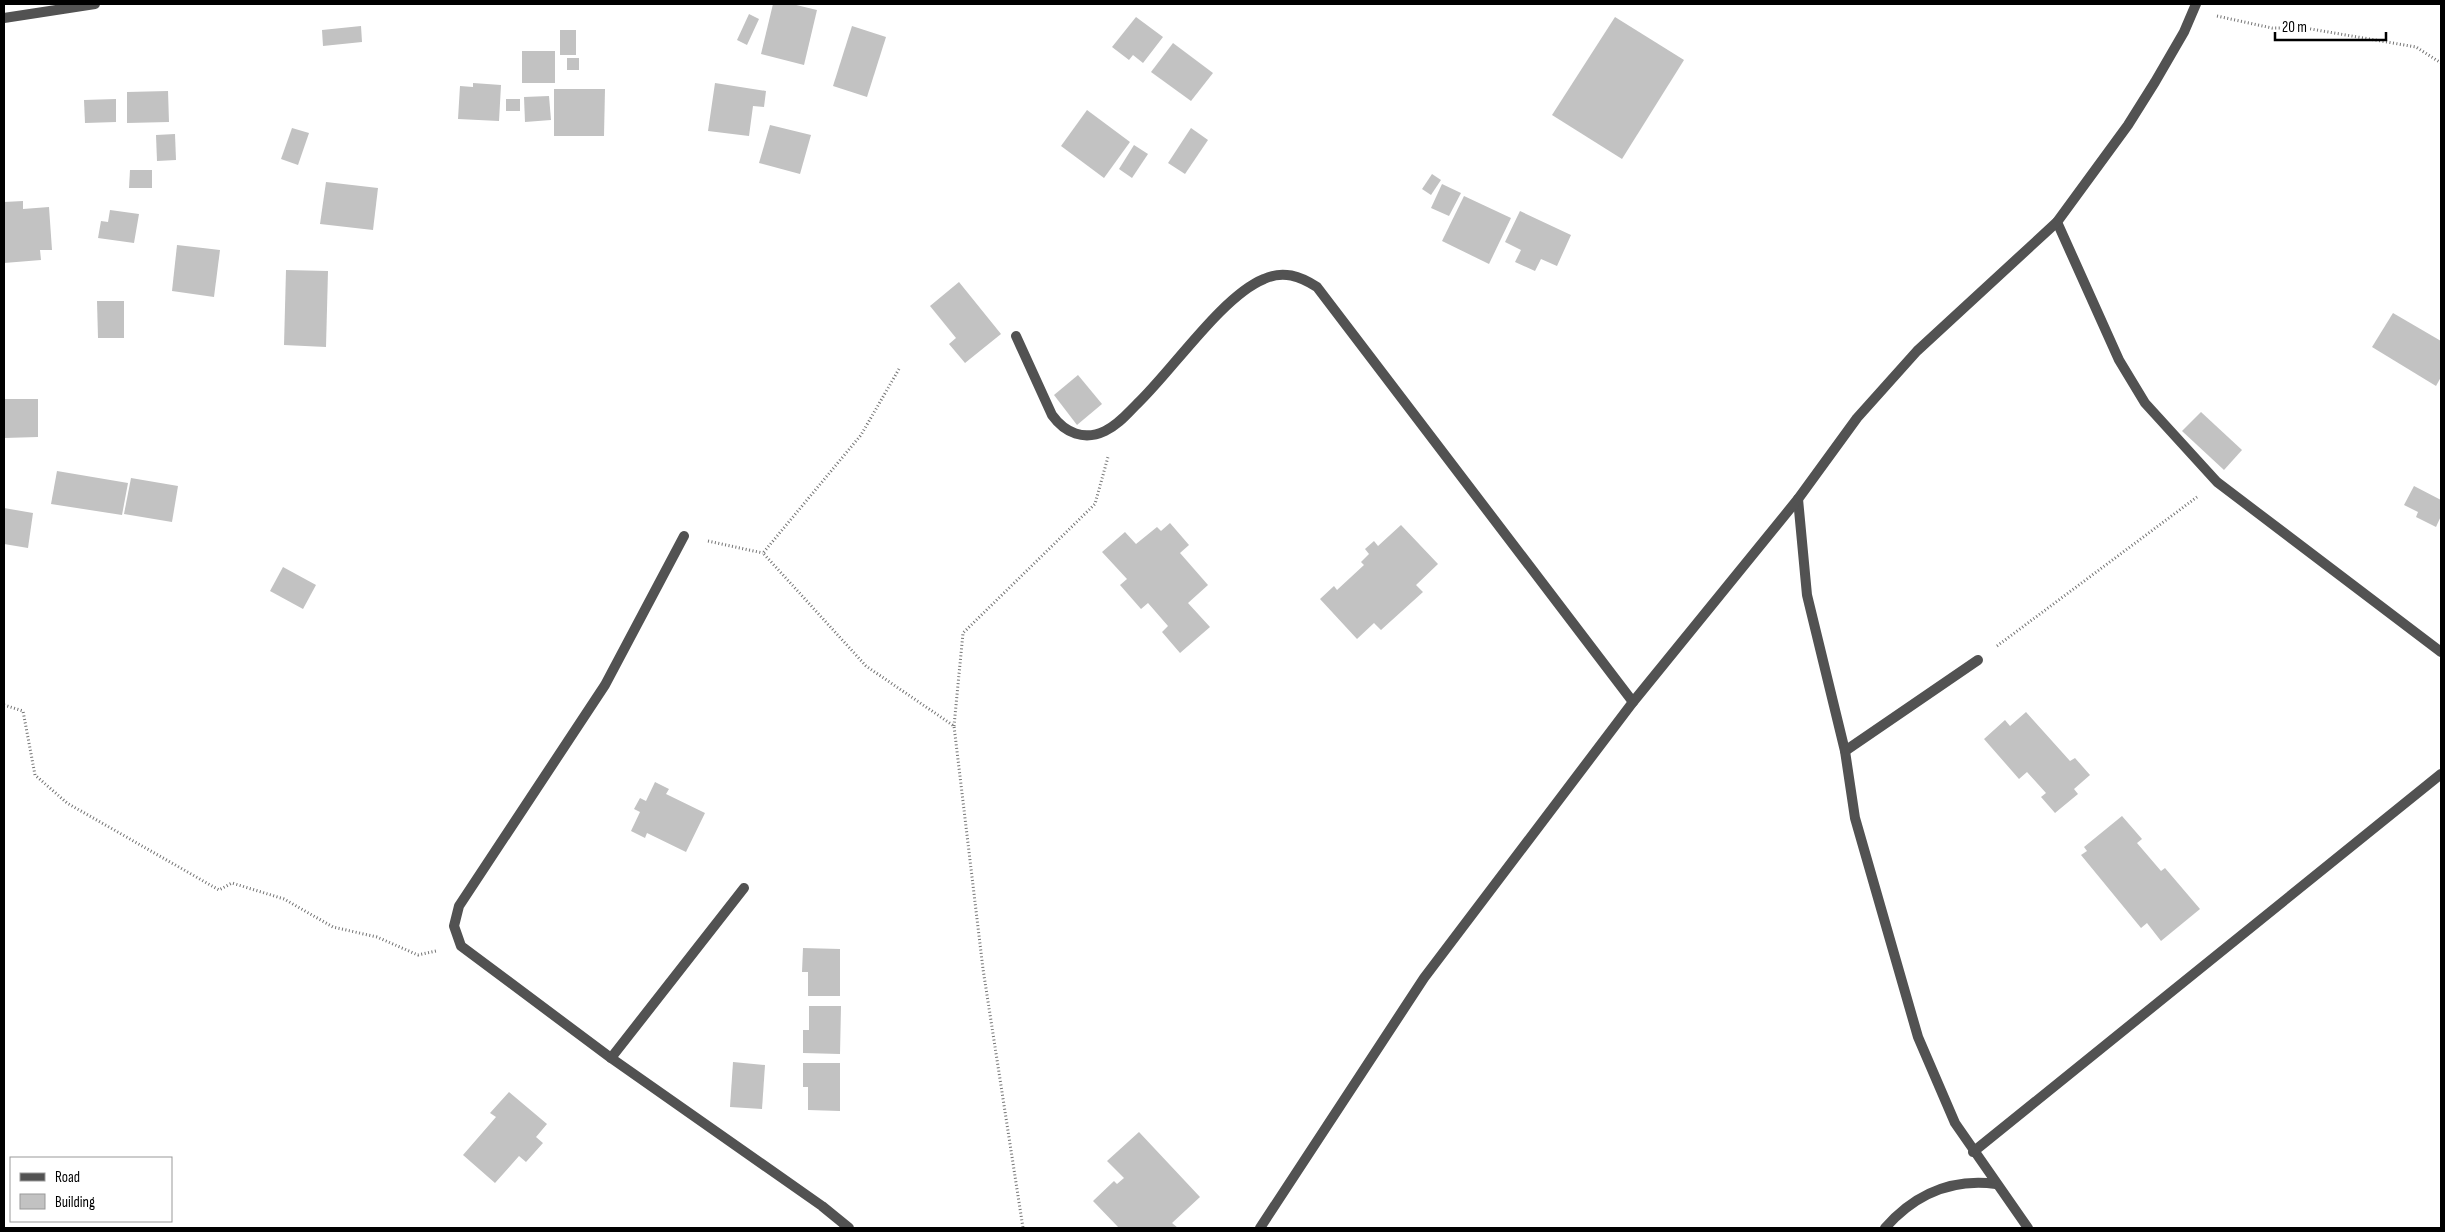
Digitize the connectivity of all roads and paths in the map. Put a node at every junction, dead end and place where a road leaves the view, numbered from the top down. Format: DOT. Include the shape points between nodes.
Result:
graph roads {
  1 [pos="95,4"];
  2 [pos="2194,8"];
  3 [pos="4,18"];
  4 [pos="2441,63"];
  5 [pos="2057,222"];
  6 [pos="1016,336"];
  7 [pos="899,369"];
  8 [pos="1117,423"];
  9 [pos="2217,482"];
  10 [pos="1798,499"];
  11 [pos="684,536"];
  12 [pos="763,553"];
  13 [pos="2441,652"];
  14 [pos="1978,660"];
  15 [pos="1633,702"];
  16 [pos="4,705"];
  17 [pos="954,726"];
  18 [pos="1845,751"];
  19 [pos="2441,774"];
  20 [pos="744,888"];
  21 [pos="461,946"];
  22 [pos="611,1058"];
  23 [pos="1973,1152"];
  24 [pos="1996,1184"];
  25 [pos="849,1228"];
  26 [pos="1023,1228"];
  27 [pos="1260,1228"];
  28 [pos="1885,1228"];
  29 [pos="2028,1228"];
  1 -- 3 [label="street"];
  2 -- 4 [label="path" via="2272,28 2305,28 2416,47"];
  2 -- 5 [label="street" via="2184,32 2132,118"];
  5 -- 9 [label="street" via="2119,360 2145,403"];
  5 -- 10 [label="street" via="1917,351 1857,418"];
  6 -- 8 [label="street" via="1060,426 1086,436"];
  7 -- 12 [label="path" via="861,435"];
  8 -- 15 [label="street" via="1156,386 1224,308 1249,287 1277,275 1304,278 1317,287"];
  8 -- 17 [label="path" via="1095,504 963,634"];
  9 -- 13 [label="street"];
  9 -- 14 [label="path"];
  10 -- 15 [label="street"];
  10 -- 18 [label="street" via="1807,595"];
  11 -- 12 [label="path"];
  11 -- 21 [label="street" via="606,685 459,906 454,926"];
  12 -- 17 [label="path" via="866,666"];
  14 -- 18 [label="street"];
  15 -- 27 [label="street" via="1424,978"];
  16 -- 21 [label="path" via="23,711 35,775 67,803 219,890 232,883 284,899 332,927 377,937 418,955"];
  17 -- 26 [label="path" via="983,968"];
  18 -- 23 [label="street" via="1856,818 1918,1037 1955,1123"];
  19 -- 23 [label="street"];
  20 -- 22 [label="street"];
  21 -- 22 [label="street"];
  22 -- 25 [label="street"];
  23 -- 24 [label="street"];
  24 -- 28 [label="street" via="1955,1184 1924,1195"];
  24 -- 29 [label="street"];
}
